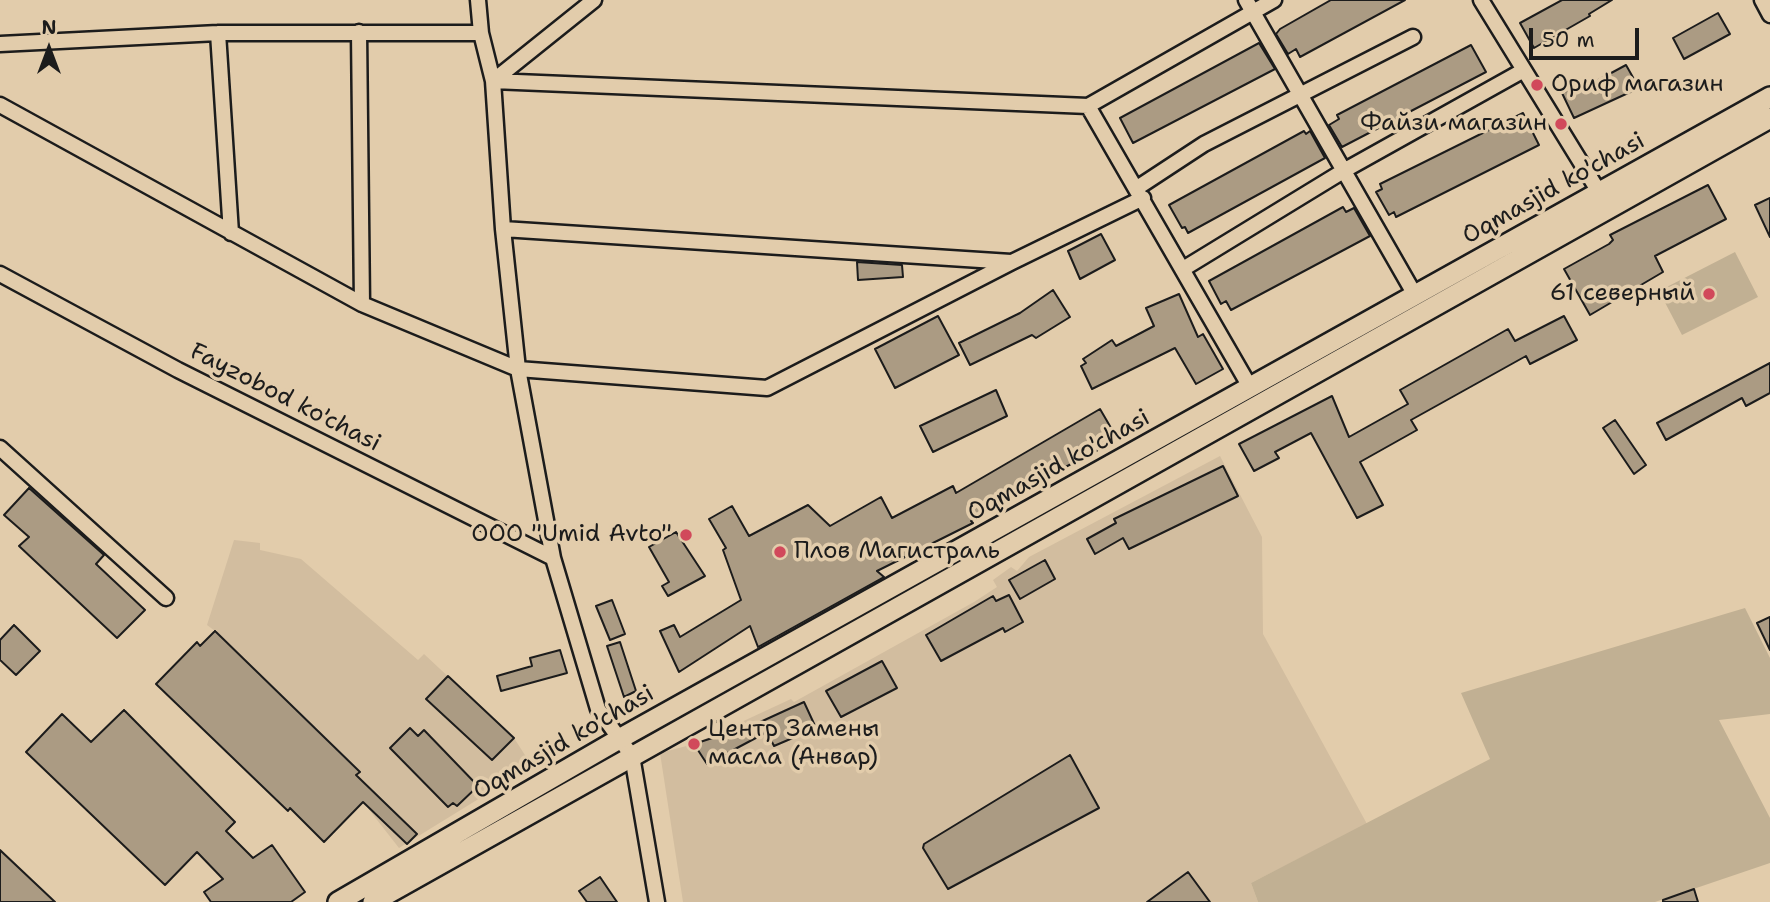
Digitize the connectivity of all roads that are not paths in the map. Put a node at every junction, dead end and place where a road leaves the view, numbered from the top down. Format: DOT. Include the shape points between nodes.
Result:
graph roads {
  1 [pos="478,0"];
  2 [pos="594,0"];
  3 [pos="1274,0"];
  4 [pos="1481,0"];
  5 [pos="1762,0"];
  6 [pos="1250,6"];
  7 [pos="1770,15"];
  8 [pos="359,32"];
  9 [pos="218,33"];
  10 [pos="481,33"];
  11 [pos="1413,37"];
  12 [pos="0,44"];
  13 [pos="1524,70"];
  14 [pos="493,81"];
  15 [pos="1302,94"];
  16 [pos="1770,97"];
  17 [pos="0,105"];
  18 [pos="1088,106"];
  19 [pos="1770,117"];
  20 [pos="1345,170"];
  21 [pos="1599,192"];
  22 [pos="1140,193"];
  23 [pos="503,229"];
  24 [pos="1526,231"];
  25 [pos="231,233"];
  26 [pos="1536,251"];
  27 [pos="1012,262"];
  28 [pos="1183,269"];
  29 [pos="0,274"];
  30 [pos="1415,295"];
  31 [pos="362,304"];
  32 [pos="519,369"];
  33 [pos="1250,387"];
  34 [pos="1,450"];
  35 [pos="553,558"];
  36 [pos="166,598"];
  37 [pos="621,738"];
  38 [pos="632,755"];
  39 [pos="338,902"];
  40 [pos="373,902"];
  41 [pos="657,902"];
  1 -- 10 [label="street"];
  2 -- 14 [label="street"];
  3 -- 6 [label="street"];
  4 -- 13 [label="street"];
  5 -- 7 [label="street"];
  6 -- 15 [label="street"];
  6 -- 18 [label="street"];
  8 -- 9 [label="street"];
  8 -- 10 [label="street"];
  8 -- 31 [label="street"];
  9 -- 12 [label="street"];
  9 -- 25 [label="street"];
  10 -- 14 [label="street"];
  11 -- 15 [label="street"];
  13 -- 20 [label="street"];
  13 -- 21 [label="street"];
  14 -- 18 [label="street"];
  14 -- 23 [label="street"];
  15 -- 20 [label="street"];
  15 -- 22 [label="street" via="1204,144"];
  16 -- 21 [label="main road, Oqmasjid ko'chasi"];
  17 -- 25 [label="street"];
  18 -- 22 [label="street"];
  19 -- 26 [label="main road, Oqmasjid ko'chasi"];
  20 -- 28 [label="street"];
  20 -- 30 [label="street"];
  21 -- 24 [label="main road, Oqmasjid ko'chasi"];
  22 -- 27 [label="street"];
  22 -- 28 [label="street"];
  23 -- 27 [label="street"];
  23 -- 32 [label="street"];
  24 -- 26 [label="main road"];
  24 -- 30 [label="main road, Oqmasjid ko'chasi"];
  25 -- 31 [label="street"];
  26 -- 38 [label="main road, Oqmasjid ko'chasi"];
  27 -- 32 [label="street" via="767,388"];
  28 -- 33 [label="street"];
  29 -- 35 [label="street, Fayzobod ko'chasi" via="178,370"];
  30 -- 33 [label="main road, Oqmasjid ko'chasi"];
  31 -- 32 [label="street"];
  32 -- 35 [label="street"];
  33 -- 37 [label="main road, Oqmasjid ko'chasi"];
  34 -- 36 [label="street"];
  35 -- 37 [label="street" via="598,709"];
  37 -- 38 [label="street"];
  37 -- 39 [label="main road, Oqmasjid ko'chasi"];
  38 -- 40 [label="main road, Oqmasjid ko'chasi"];
  38 -- 41 [label="street"];
}
